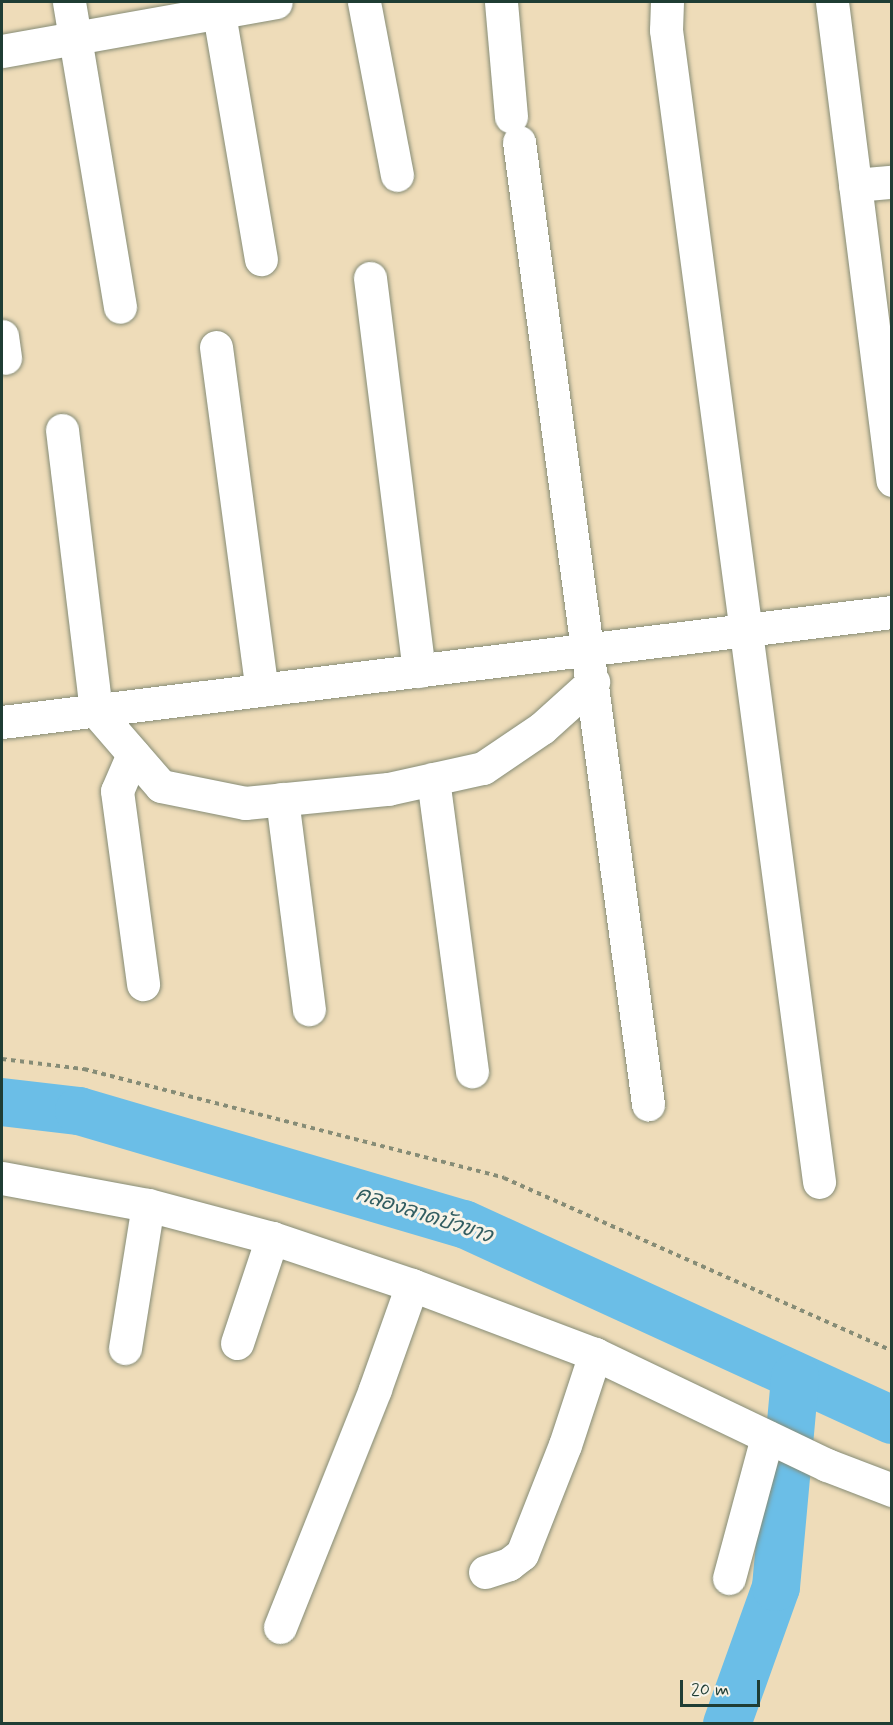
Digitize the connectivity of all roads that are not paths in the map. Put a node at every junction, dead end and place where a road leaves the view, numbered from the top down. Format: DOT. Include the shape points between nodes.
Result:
graph roads {
  1 [pos="69,2"];
  2 [pos="276,2"];
  3 [pos="364,2"];
  4 [pos="501,2"];
  5 [pos="667,2"];
  6 [pos="832,2"];
  7 [pos="218,7"];
  8 [pos="75,38"];
  9 [pos="2,51"];
  10 [pos="397,175"];
  11 [pos="891,182"];
  12 [pos="855,185"];
  13 [pos="261,259"];
  14 [pos="369,278"];
  15 [pos="120,307"];
  16 [pos="216,347"];
  17 [pos="62,430"];
  18 [pos="891,480"];
  19 [pos="891,612"];
  20 [pos="746,631"];
  21 [pos="589,650"];
  22 [pos="419,671"];
  23 [pos="593,682"];
  24 [pos="262,690"];
  25 [pos="96,711"];
  26 [pos="2,722"];
  27 [pos="133,754"];
  28 [pos="433,779"];
  29 [pos="282,799"];
  30 [pos="143,984"];
  31 [pos="309,1009"];
  32 [pos="472,1071"];
  33 [pos="648,1104"];
  34 [pos="2,1178"];
  35 [pos="819,1182"];
  36 [pos="148,1205"];
  37 [pos="272,1239"];
  38 [pos="412,1285"];
  39 [pos="237,1343"];
  40 [pos="125,1348"];
  41 [pos="595,1354"];
  42 [pos="760,1434"];
  43 [pos="891,1490"];
  44 [pos="485,1572"];
  45 [pos="729,1578"];
  46 [pos="280,1627"];
  1 -- 8 [label="street"];
  2 -- 7 [label="street"];
  3 -- 10 [label="street"];
  4 -- 21 [label="street" via="515,129"];
  5 -- 20 [label="street" via="666,30"];
  6 -- 12 [label="street"];
  7 -- 8 [label="street"];
  7 -- 13 [label="street"];
  8 -- 9 [label="street"];
  8 -- 15 [label="street"];
  11 -- 12 [label="street"];
  12 -- 18 [label="street"];
  14 -- 22 [label="street"];
  16 -- 24 [label="street"];
  17 -- 25 [label="street"];
  19 -- 20 [label="street"];
  20 -- 21 [label="street"];
  20 -- 35 [label="street"];
  21 -- 22 [label="street"];
  21 -- 23 [label="street"];
  22 -- 24 [label="street"];
  23 -- 28 [label="street" via="542,728 483,768"];
  23 -- 33 [label="street"];
  24 -- 25 [label="street"];
  25 -- 26 [label="street"];
  25 -- 27 [label="street"];
  27 -- 29 [label="street" via="160,786 245,803"];
  27 -- 30 [label="street" via="117,791"];
  28 -- 29 [label="street" via="388,789"];
  28 -- 32 [label="street"];
  29 -- 31 [label="street"];
  34 -- 36 [label="street"];
  36 -- 37 [label="street"];
  36 -- 40 [label="street"];
  37 -- 38 [label="street"];
  37 -- 39 [label="street"];
  38 -- 41 [label="street"];
  38 -- 46 [label="street"];
  41 -- 42 [label="street"];
  41 -- 44 [label="street" via="565,1445 522,1554 509,1564"];
  42 -- 43 [label="street"];
  42 -- 45 [label="street"];
}
